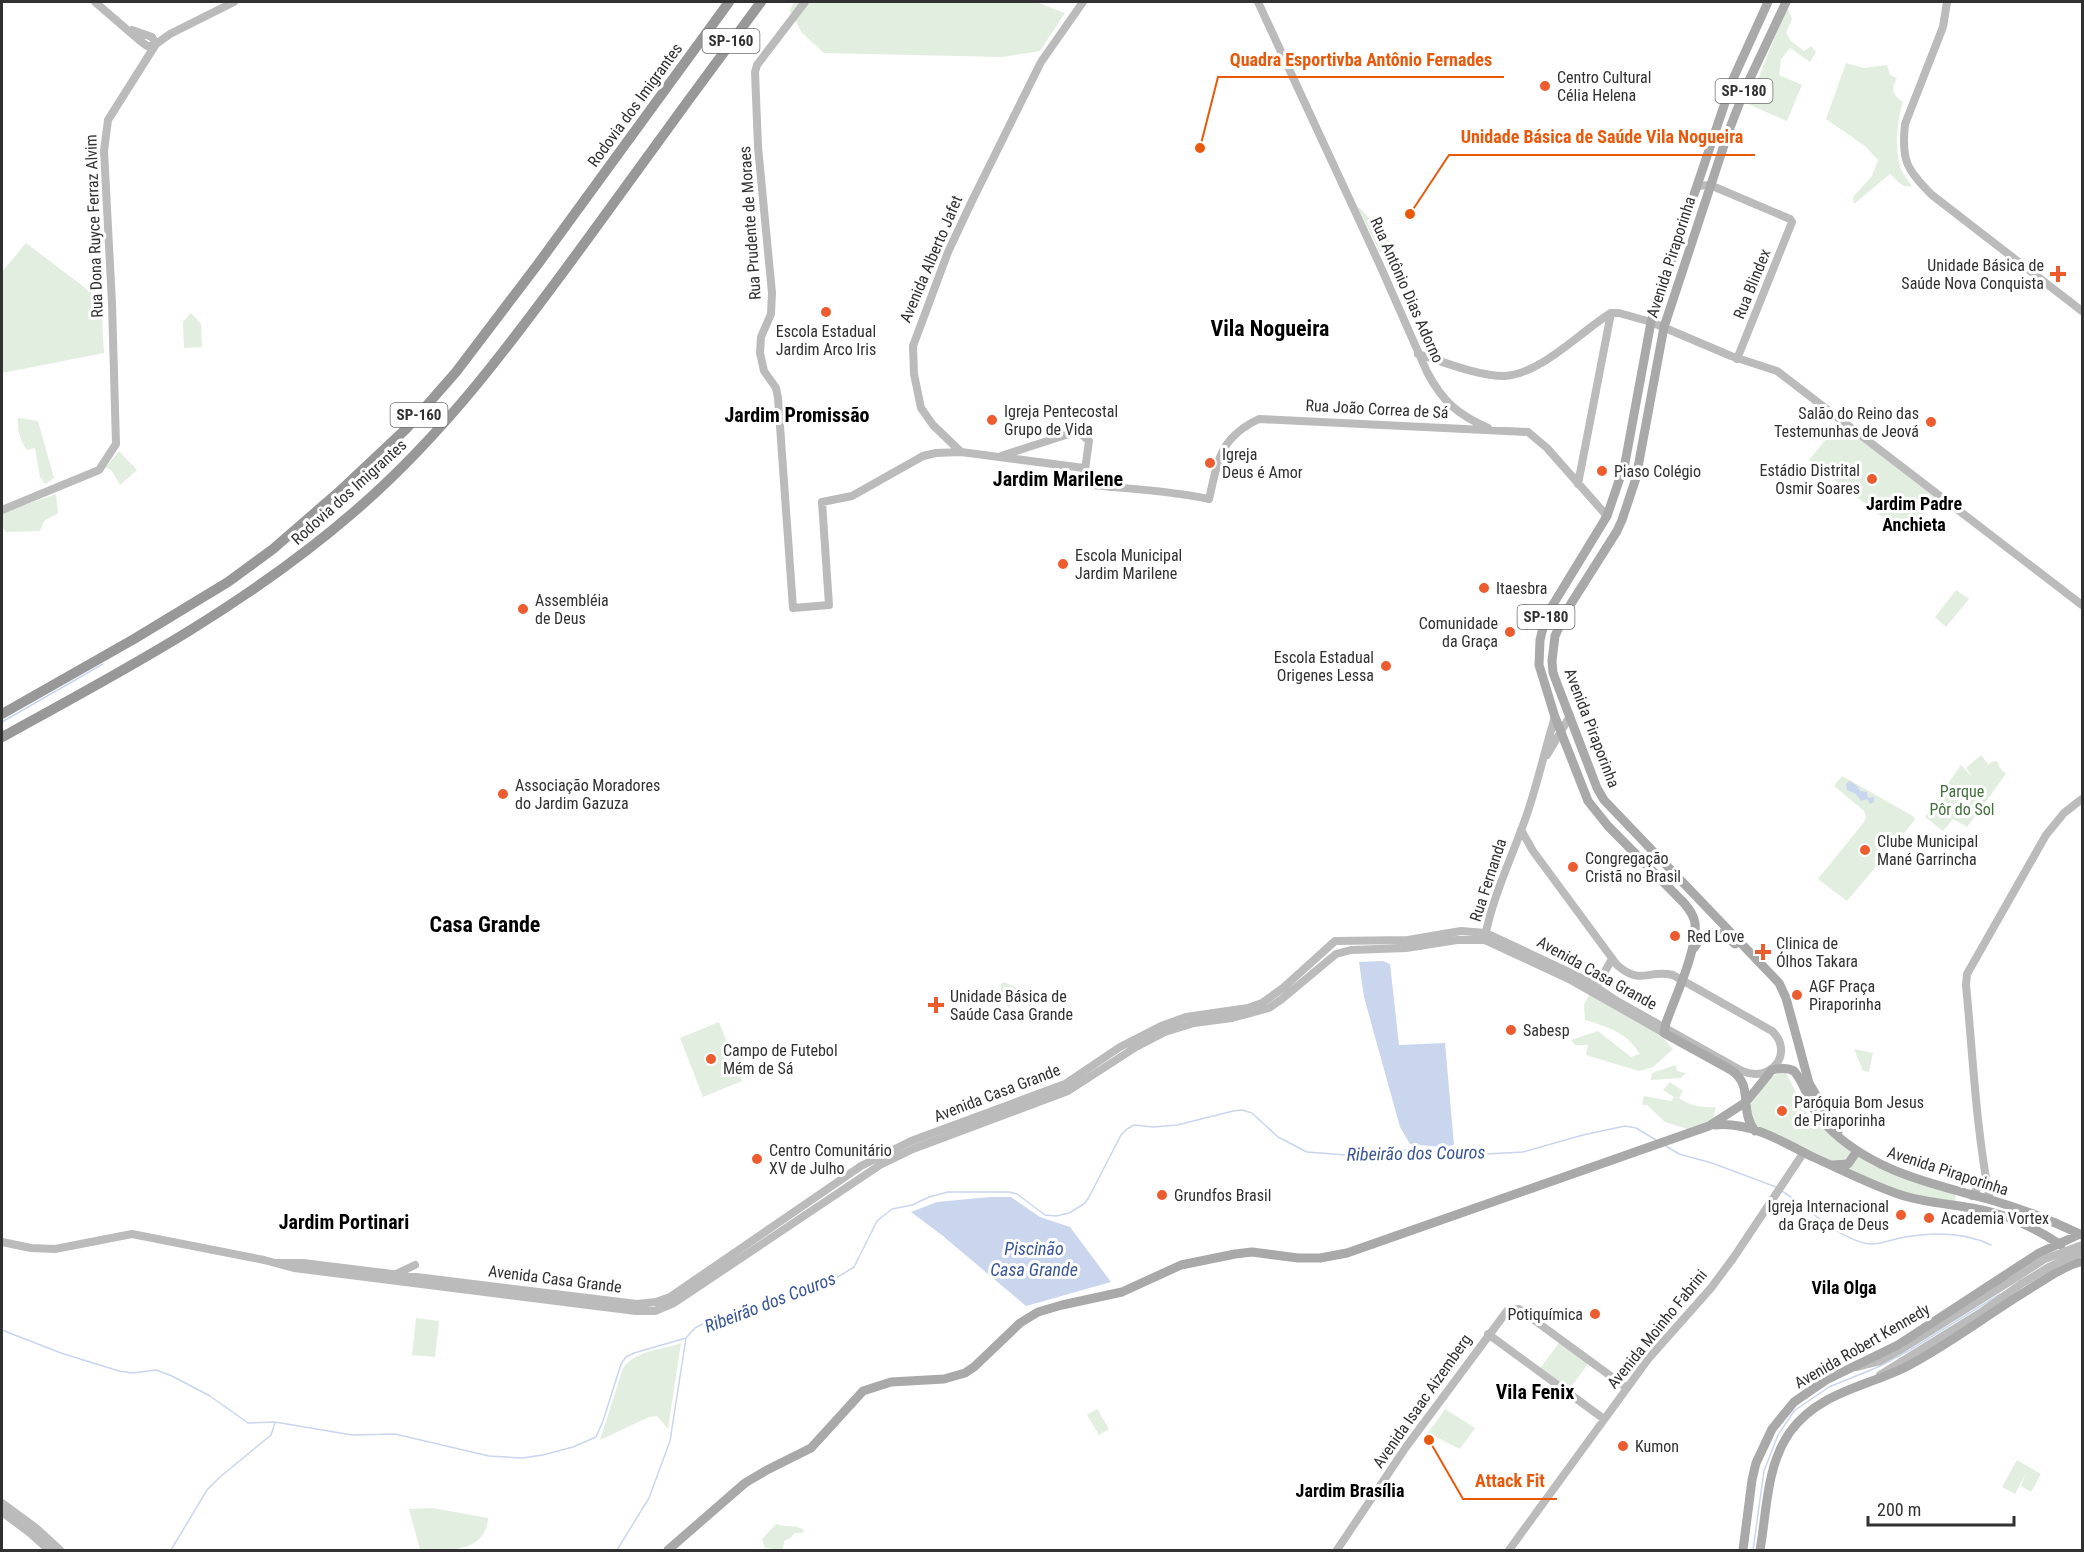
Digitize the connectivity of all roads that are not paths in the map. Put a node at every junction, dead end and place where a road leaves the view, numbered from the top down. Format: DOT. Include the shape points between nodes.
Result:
graph roads {
  1 [pos="95,2"];
  2 [pos="234,2"];
  3 [pos="729,2"];
  4 [pos="761,2"];
  5 [pos="805,2"];
  6 [pos="1083,2"];
  7 [pos="1258,2"];
  8 [pos="1768,2"];
  9 [pos="1786,2"];
  10 [pos="1947,2"];
  11 [pos="129,29"];
  12 [pos="170,34"];
  13 [pos="148,35"];
  14 [pos="139,40"];
  15 [pos="154,45"];
  16 [pos="141,65"];
  17 [pos="1710,185"];
  18 [pos="1697,186"];
  19 [pos="2082,311"];
  20 [pos="1611,313"];
  21 [pos="1651,322"];
  22 [pos="1664,327"];
  23 [pos="1418,354"];
  24 [pos="1737,359"];
  25 [pos="1494,430"];
  26 [pos="961,452"];
  27 [pos="1017,456"];
  28 [pos="1084,468"];
  29 [pos="1578,484"];
  30 [pos="2,510"];
  31 [pos="1607,516"];
  32 [pos="1606,549"];
  33 [pos="2082,605"];
  34 [pos="2,714"];
  35 [pos="1569,716"];
  36 [pos="1555,717"];
  37 [pos="1560,731"];
  38 [pos="2,737"];
  39 [pos="1543,763"];
  40 [pos="2082,799"];
  41 [pos="1614,813"];
  42 [pos="1521,830"];
  43 [pos="1613,831"];
  44 [pos="1515,844"];
  45 [pos="1533,851"];
  46 [pos="1485,937"];
  47 [pos="1339,941"];
  48 [pos="1327,948"];
  49 [pos="1691,952"];
  50 [pos="1753,953"];
  51 [pos="1336,954"];
  52 [pos="1612,959"];
  53 [pos="1681,979"];
  54 [pos="1596,987"];
  55 [pos="1664,1030"];
  56 [pos="1772,1070"];
  57 [pos="1746,1102"];
  58 [pos="1709,1126"];
  59 [pos="1755,1131"];
  60 [pos="1843,1139"];
  61 [pos="1804,1152"];
  62 [pos="1857,1152"];
  63 [pos="1831,1165"];
  64 [pos="1986,1177"];
  65 [pos="1972,1196"];
  66 [pos="1990,1200"];
  67 [pos="2035,1230"];
  68 [pos="2082,1234"];
  69 [pos="2,1242"];
  70 [pos="2060,1244"];
  71 [pos="2082,1245"];
  72 [pos="2036,1255"];
  73 [pos="2082,1259"];
  74 [pos="415,1265"];
  75 [pos="396,1274"];
  76 [pos="385,1277"];
  77 [pos="2045,1279"];
  78 [pos="1488,1334"];
  79 [pos="1853,1368"];
  80 [pos="1869,1381"];
  81 [pos="1627,1388"];
  82 [pos="1604,1419"];
  83 [pos="2,1503"];
  84 [pos="2,1512"];
  85 [pos="49,1551"];
  86 [pos="60,1551"];
  87 [pos="668,1551"];
  88 [pos="1337,1551"];
  89 [pos="1509,1551"];
  90 [pos="1743,1551"];
  91 [pos="1760,1551"];
  1 -- 11 [label="main road"];
  2 -- 12 [label="main road, Rua Dona Ruyce Ferraz Alvim"];
  3 -- 34 [label="highway, Rodovia dos Imigrantes / SP-160" via="538,264 456,372 407,428 273,549 228,582"];
  4 -- 38 [label="highway, Rodovia dos Imigrantes / SP-160" via="475,389 426,443 349,516 254,590 140,662"];
  5 -- 26 [label="main road, Rua Prudente de Moraes" via="755,72 772,293 771,314 761,337 760,353 764,371 778,395 793,608 830,605 822,502 852,496 923,456"];
  6 -- 26 [label="main road, Avenida Alberto Jafet" via="1041,62 964,215 913,346 921,408"];
  7 -- 23 [label="main road, Rua Antônio Dias Adorno"];
  8 -- 18 [label="main road, Avenida Piraporinha / SP-180" via="1733,79"];
  9 -- 17 [label="main road, Avenida Piraporinha / SP-180" via="1745,89"];
  10 -- 19 [label="main road" via="1943,27 1905,124 1903,140 1910,171 1932,195"];
  11 -- 13 [label="main road"];
  11 -- 14 [label="main road"];
  12 -- 13 [label="main road"];
  12 -- 15 [label="main road, Rua Dona Ruyce Ferraz Alvim"];
  13 -- 15 [label="main road"];
  14 -- 15 [label="main road" via="147,46"];
  14 -- 16 [label="main road"];
  15 -- 16 [label="main road, Rua Dona Ruyce Ferraz Alvim"];
  16 -- 30 [label="main road, Rua Dona Ruyce Ferraz Alvim" via="108,120 104,141 116,444 99,470"];
  17 -- 18 [label="main road"];
  17 -- 22 [label="main road, Avenida Piraporinha / SP-180"];
  17 -- 24 [label="main road, Rua Blindex" via="1792,220"];
  18 -- 21 [label="main road, Avenida Piraporinha / SP-180"];
  20 -- 21 [label="main road"];
  20 -- 23 [label="main road" via="1544,361 1512,375 1483,373"];
  20 -- 29 [label="main road"];
  21 -- 22 [label="main road"];
  21 -- 31 [label="main road, Avenida Piraporinha / SP-180" via="1625,463"];
  22 -- 24 [label="main road"];
  22 -- 32 [label="main road, Avenida Piraporinha / SP-180" via="1636,478 1622,519"];
  23 -- 25 [label="main road, Rua Antônio Dias Adorno" via="1448,404"];
  24 -- 33 [label="main road" via="1777,371"];
  25 -- 28 [label="main road, Rua João Correa de Sá" via="1259,419 1242,427 1228,442 1219,457 1209,499 1083,484"];
  25 -- 29 [label="main road, Rua Antônio Dias Adorno" via="1534,435"];
  26 -- 27 [label="main road"];
  27 -- 28 [label="main road"];
  27 -- 28 [label="main road" via="1076,431 1089,441"];
  29 -- 31 [label="main road, Rua Antônio Dias Adorno"];
  31 -- 32 [label="main road" via="1613,528"];
  31 -- 36 [label="main road, Avenida Piraporinha / SP-180" via="1550,608 1542,631 1539,665"];
  32 -- 35 [label="main road, Avenida Piraporinha / SP-180" via="1555,636 1553,673"];
  35 -- 37 [label="main road"];
  35 -- 41 [label="main road, Avenida Piraporinha / SP-180" via="1597,788"];
  36 -- 37 [label="main road, Avenida Piraporinha / SP-180"];
  36 -- 39 [label="main road"];
  37 -- 39 [label="main road"];
  37 -- 43 [label="main road, Avenida Piraporinha / SP-180" via="1588,801"];
  39 -- 42 [label="main road, Rua Fernanda"];
  40 -- 64 [label="main road" via="2064,813 2040,845 1967,974"];
  41 -- 43 [label="main road"];
  41 -- 50 [label="main road, Avenida Piraporinha / SP-180"];
  42 -- 44 [label="main road, Rua Fernanda"];
  42 -- 45 [label="main road"];
  43 -- 49 [label="main road, Avenida Piraporinha / SP-180" via="1690,910 1695,925"];
  44 -- 45 [label="main road"];
  44 -- 46 [label="main road, Rua Fernanda"];
  45 -- 52 [label="main road"];
  46 -- 47 [label="main road, Avenida Casa Grande" via="1461,932 1408,940"];
  46 -- 51 [label="main road, Avenida Casa Grande"];
  46 -- 54 [label="main road, Avenida Casa Grande" via="1577,975"];
  46 -- 55 [label="main road, Avenida Casa Grande"];
  47 -- 48 [label="main road, Avenida Casa Grande"];
  47 -- 51 [label="main road"];
  48 -- 51 [label="main road"];
  48 -- 75 [label="main road, Avenida Casa Grande" via="1263,1003 1186,1017 1161,1026 1120,1047 1065,1084 877,1157 663,1300 637,1304"];
  49 -- 50 [label="main road" via="1706,934 1716,932"];
  49 -- 53 [label="main road, Avenida Piraporinha / SP-180"];
  50 -- 60 [label="main road, Avenida Piraporinha / SP-180" via="1782,988 1805,1074"];
  51 -- 76 [label="main road, Avenida Casa Grande" via="1269,1008 1165,1032 1068,1091 880,1165 675,1304 636,1311"];
  52 -- 53 [label="main road" via="1632,975 1665,974"];
  52 -- 54 [label="main road"];
  53 -- 55 [label="main road, Avenida Piraporinha / SP-180"];
  53 -- 56 [label="main road" via="1776,1035 1780,1054"];
  54 -- 55 [label="main road, Avenida Casa Grande"];
  55 -- 56 [label="main road, Avenida Casa Grande" via="1747,1073"];
  55 -- 57 [label="main road, Avenida Casa Grande" via="1737,1074"];
  56 -- 57 [label="main road"];
  56 -- 60 [label="main road, Avenida Piraporinha" via="1794,1071 1816,1113"];
  57 -- 58 [label="main road"];
  57 -- 59 [label="main road" via="1747,1118"];
  58 -- 59 [label="main road, Avenida Piraporinha" via="1733,1124"];
  58 -- 87 [label="main road" via="1347,1253 1320,1258 1235,1254 1181,1265 1122,1292 1038,1312 1020,1323 965,1373 944,1379 891,1382 863,1391 811,1448 746,1483"];
  59 -- 61 [label="main road, Avenida Piraporinha"];
  60 -- 62 [label="main road, Avenida Piraporinha"];
  61 -- 63 [label="main road, Avenida Piraporinha"];
  61 -- 81 [label="main road, Avenida Moinho Fabrini" via="1711,1288 1655,1350"];
  62 -- 63 [label="main road" via="1848,1164"];
  62 -- 65 [label="main road, Avenida Piraporinha" via="1886,1167"];
  63 -- 67 [label="main road, Avenida Piraporinha" via="1901,1195 1993,1212"];
  64 -- 65 [label="main road"];
  64 -- 66 [label="main road"];
  65 -- 66 [label="main road, Avenida Piraporinha"];
  66 -- 68 [label="main road, Avenida Piraporinha"];
  67 -- 70 [label="main road, Avenida Piraporinha"];
  67 -- 72 [label="main road" via="2042,1243"];
  68 -- 70 [label="main road, Avenida Robert Kennedy"];
  69 -- 76 [label="main road, Avenida Casa Grande" via="55,1249 132,1234 277,1263 303,1263"];
  70 -- 72 [label="main road, Avenida Robert Kennedy"];
  70 -- 73 [label="main road, Avenida Piraporinha"];
  71 -- 79 [label="main road, bridge" via="2034,1265 1880,1361"];
  72 -- 77 [label="main road" via="2046,1272"];
  72 -- 79 [label="main road, Avenida Robert Kennedy" via="1898,1345"];
  73 -- 77 [label="main road, Avenida Robert Kennedy"];
  73 -- 80 [label="main road, bridge" via="2042,1270"];
  74 -- 75 [label="main road"];
  75 -- 76 [label="main road, Avenida Casa Grande"];
  77 -- 80 [label="main road, Avenida Robert Kennedy" via="1915,1362"];
  78 -- 81 [label="main road, Avenida Isaac Aizemberg" via="1504,1313 1519,1309"];
  78 -- 82 [label="main road"];
  78 -- 88 [label="main road, Avenida Isaac Aizemberg"];
  79 -- 90 [label="main road, Avenida Robert Kennedy" via="1799,1398 1767,1437 1752,1480"];
  80 -- 91 [label="main road, Avenida Robert Kennedy" via="1826,1400 1790,1432 1770,1479"];
  81 -- 82 [label="main road, Avenida Moinho Fabrini"];
  82 -- 89 [label="main road, Avenida Moinho Fabrini"];
  83 -- 86 [label="main road"];
  84 -- 85 [label="main road"];
}
